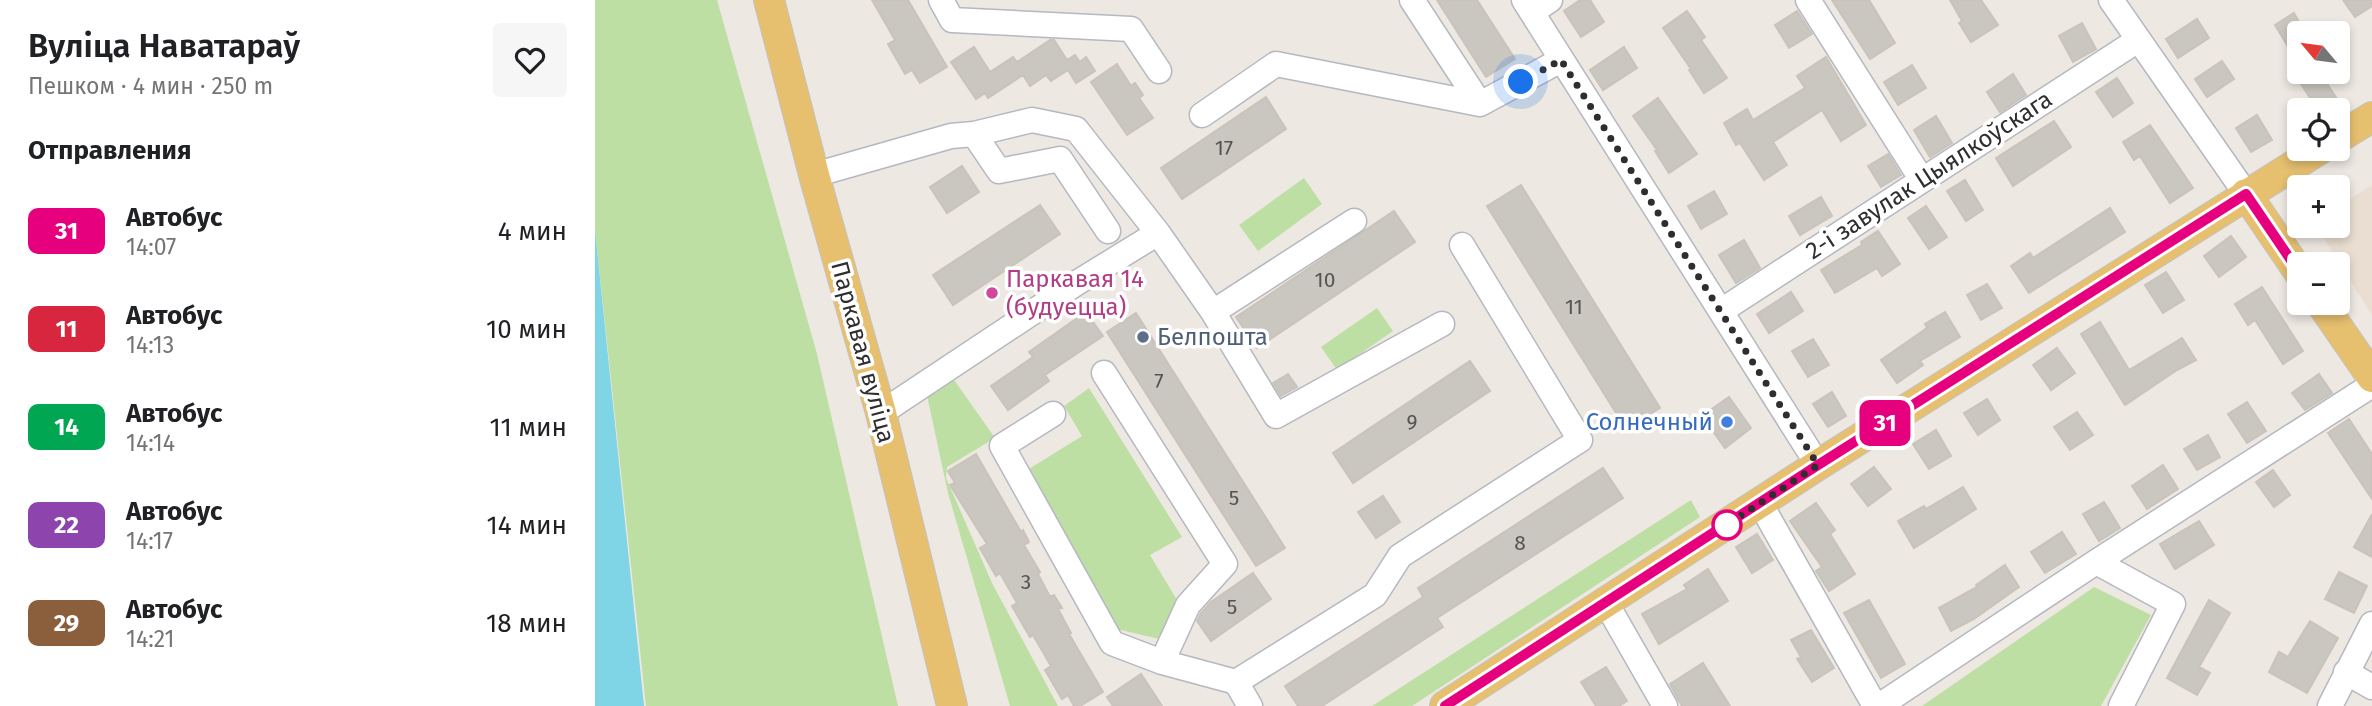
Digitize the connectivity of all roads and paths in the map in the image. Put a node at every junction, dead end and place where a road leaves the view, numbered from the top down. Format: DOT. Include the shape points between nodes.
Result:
graph roads {
  1 [pos="769,0"];
  2 [pos="941,0"];
  3 [pos="1412,0"];
  4 [pos="1808,0"];
  5 [pos="2111,0"];
  6 [pos="1535,4"];
  7 [pos="2137,40"];
  8 [pos="1561,60"];
  9 [pos="1159,71"];
  10 [pos="1480,104"];
  11 [pos="1202,115"];
  12 [pos="2372,117"];
  13 [pos="2350,131"];
  14 [pos="974,134"];
  15 [pos="2300,161"];
  16 [pos="814,174"];
  17 [pos="1922,180"];
  18 [pos="2246,194"];
  19 [pos="1354,221"];
  20 [pos="1108,231"];
  21 [pos="1158,233"];
  22 [pos="1462,245"];
  23 [pos="2287,254"];
  24 [pos="1721,311"];
  25 [pos="1213,312"];
  26 [pos="2329,315"];
  27 [pos="1442,324"];
  28 [pos="1104,373"];
  29 [pos="2372,377"];
  30 [pos="2372,385"];
  31 [pos="881,413"];
  32 [pos="1053,414"];
  33 [pos="1818,465"];
  34 [pos="1761,503"];
  35 [pos="2096,562"];
  36 [pos="1606,603"];
  37 [pos="2372,624"];
  38 [pos="1162,662"];
  39 [pos="2346,673"];
  40 [pos="1236,682"];
  41 [pos="2372,687"];
  42 [pos="952,706"];
  43 [pos="1250,706"];
  44 [pos="1445,706"];
  45 [pos="1665,706"];
  46 [pos="1877,706"];
  47 [pos="2120,706"];
  48 [pos="2330,706"];
  1 -- 16 [label="main road, Паркавая вуліца"];
  2 -- 9 [label="street" via="952,20 1131,29"];
  3 -- 10 [label="street"];
  4 -- 17 [label="street"];
  5 -- 7 [label="street"];
  6 -- 8 [label="street"];
  7 -- 17 [label="street, 2-і завулак Цыялкоўскага"];
  7 -- 18 [label="street"];
  8 -- 10 [label="street"];
  8 -- 24 [label="street"];
  10 -- 11 [label="street" via="1276,64"];
  12 -- 13 [label="main road"];
  14 -- 16 [label="street" via="951,136"];
  14 -- 20 [label="street" via="999,171 1060,159"];
  14 -- 21 [label="street" via="1032,120 1076,129"];
  15 -- 18 [label="main road"];
  16 -- 31 [label="main road, Паркавая вуліца"];
  17 -- 24 [label="street, 2-і завулак Цыялкоўскага"];
  18 -- 23 [label="main road"];
  18 -- 33 [label="main road"];
  19 -- 25 [label="street"];
  21 -- 25 [label="street"];
  21 -- 31 [label="street"];
  22 -- 40 [label="street" via="1580,440 1400,556 1375,595"];
  24 -- 33 [label="street"];
  25 -- 27 [label="street" via="1276,415"];
  26 -- 29 [label="main road"];
  28 -- 38 [label="street" via="1225,564 1188,606"];
  30 -- 35 [label="street"];
  31 -- 42 [label="main road, Паркавая вуліца"];
  32 -- 38 [label="street" via="1002,446 1112,643"];
  33 -- 34 [label="main road"];
  34 -- 36 [label="main road"];
  34 -- 46 [label="street"];
  35 -- 46 [label="street"];
  35 -- 47 [label="street" via="2173,604"];
  36 -- 44 [label="main road"];
  36 -- 45 [label="street"];
  37 -- 39 [label="street"];
  38 -- 40 [label="street"];
  39 -- 41 [label="street"];
  39 -- 48 [label="street"];
  40 -- 43 [label="street"];
}
